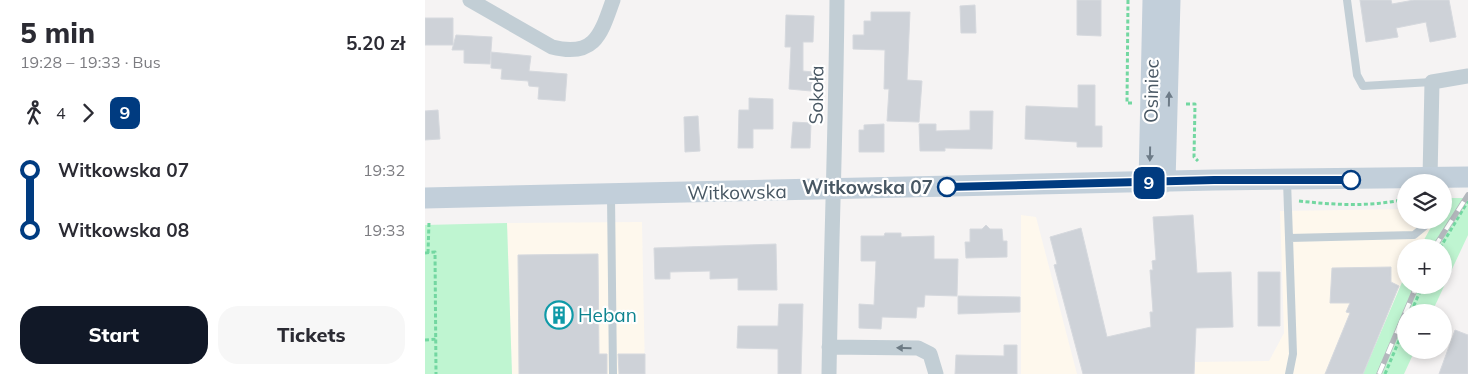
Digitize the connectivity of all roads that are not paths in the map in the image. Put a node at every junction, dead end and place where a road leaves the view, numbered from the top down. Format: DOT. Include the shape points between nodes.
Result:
graph roads {
  1 [pos="470,0"];
  2 [pos="613,0"];
  3 [pos="837,0"];
  4 [pos="1153,0"];
  5 [pos="1170,0"];
  6 [pos="1347,0"];
  7 [pos="1468,76"];
  8 [pos="1432,82"];
  9 [pos="1430,174"];
  10 [pos="1468,178"];
  11 [pos="1452,179"];
  12 [pos="1287,180"];
  13 [pos="1397,180"];
  14 [pos="1157,183"];
  15 [pos="832,190"];
  16 [pos="611,194"];
  17 [pos="425,198"];
  18 [pos="1422,229"];
  19 [pos="1289,238"];
  20 [pos="829,347"];
  21 [pos="613,374"];
  22 [pos="829,374"];
  23 [pos="936,374"];
  24 [pos="1289,374"];
  1 -- 2 [label="street" via="552,47 576,50 601,33"];
  3 -- 15 [label="street, Sokoła"];
  4 -- 14 [label="street, Osiniec, one-way"];
  14 -- 5 [label="street, Osiniec, one-way"];
  6 -- 8 [label="lane" via="1357,75 1363,86"];
  7 -- 8 [label="street"];
  8 -- 9 [label="street"];
  10 -- 11 [label="street, Witkowska"];
  12 -- 13 [label="street, Witkowska"];
  12 -- 14 [label="street, Witkowska"];
  12 -- 19 [label="lane"];
  14 -- 15 [label="street, Witkowska"];
  15 -- 16 [label="street, Witkowska"];
  15 -- 20 [label="street, Sokoła"];
  16 -- 17 [label="street, Witkowska"];
  16 -- 21 [label="lane"];
  18 -- 19 [label="lane" via="1414,236"];
  19 -- 24 [label="lane" via="1293,354"];
  20 -- 22 [label="street, Sokoła"];
  23 -- 20 [label="street, one-way" via="929,354 918,348"];
}
